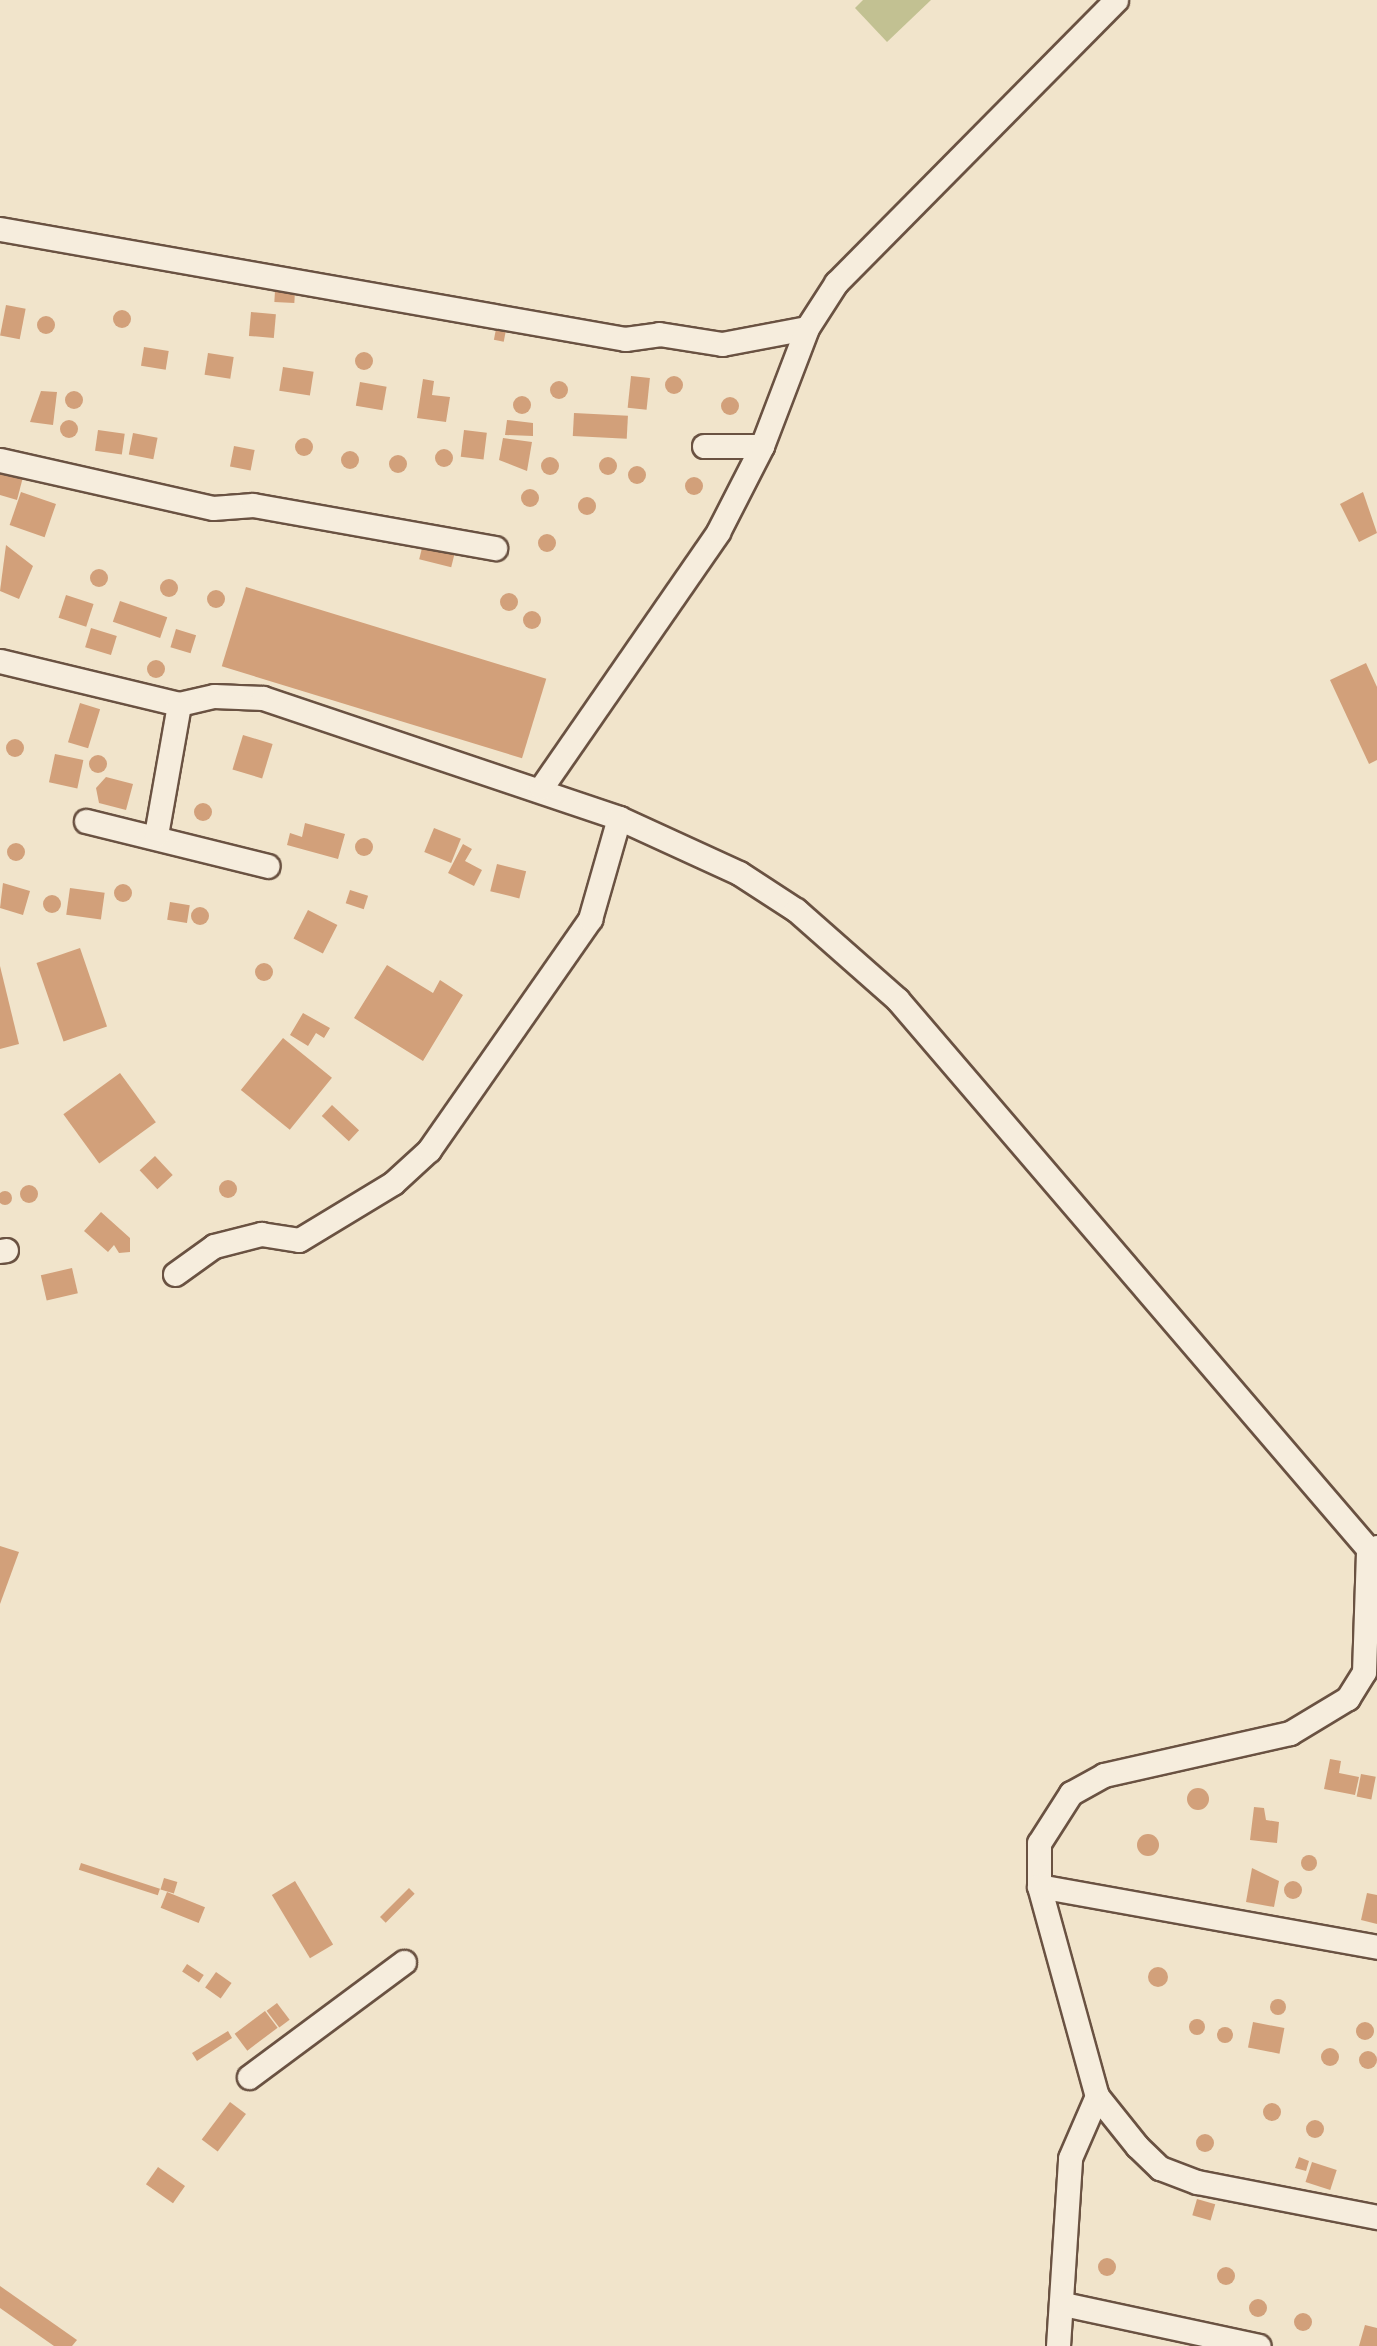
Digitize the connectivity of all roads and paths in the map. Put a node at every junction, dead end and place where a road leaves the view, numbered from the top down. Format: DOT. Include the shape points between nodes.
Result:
graph roads {
  1 [pos="1116,0"];
  2 [pos="0,229"];
  3 [pos="807,328"];
  4 [pos="705,446"];
  5 [pos="762,446"];
  6 [pos="0,460"];
  7 [pos="495,548"];
  8 [pos="0,661"];
  9 [pos="179,705"];
  10 [pos="541,788"];
  11 [pos="620,818"];
  12 [pos="86,821"];
  13 [pos="156,835"];
  14 [pos="268,866"];
  15 [pos="175,1274"];
  16 [pos="1374,1553"];
  17 [pos="1371,1674"];
  18 [pos="1039,1886"];
  19 [pos="1377,1947"];
  20 [pos="404,1962"];
  21 [pos="249,2077"];
  22 [pos="1097,2096"];
  23 [pos="1377,2217"];
  24 [pos="1063,2304"];
  25 [pos="1058,2346"];
  26 [pos="1259,2346"];
  1 -- 3 [label="street" via="864,254"];
  2 -- 3 [label="street" via="625,339 659,334 722,344"];
  3 -- 5 [label="street"];
  4 -- 5 [label="street"];
  5 -- 10 [label="street" via="718,532"];
  6 -- 7 [label="street" via="214,508 253,505"];
  8 -- 9 [label="street"];
  9 -- 10 [label="street" via="214,696 263,698"];
  9 -- 13 [label="street"];
  10 -- 11 [label="street"];
  11 -- 15 [label="street" via="590,919 429,1150 393,1183 299,1240 261,1234 214,1246"];
  11 -- 16 [label="street" via="739,873 849,952 897,999"];
  12 -- 13 [label="street"];
  13 -- 14 [label="street"];
  16 -- 17 [label="street"];
  17 -- 18 [label="street" via="1348,1698 1290,1733 1104,1775 1070,1793 1039,1843"];
  18 -- 19 [label="street"];
  18 -- 22 [label="street"];
  20 -- 21 [label="street"];
  22 -- 23 [label="street" via="1160,2168 1197,2182"];
  22 -- 24 [label="street" via="1069,2158"];
  24 -- 25 [label="street"];
  24 -- 26 [label="street"];
}
